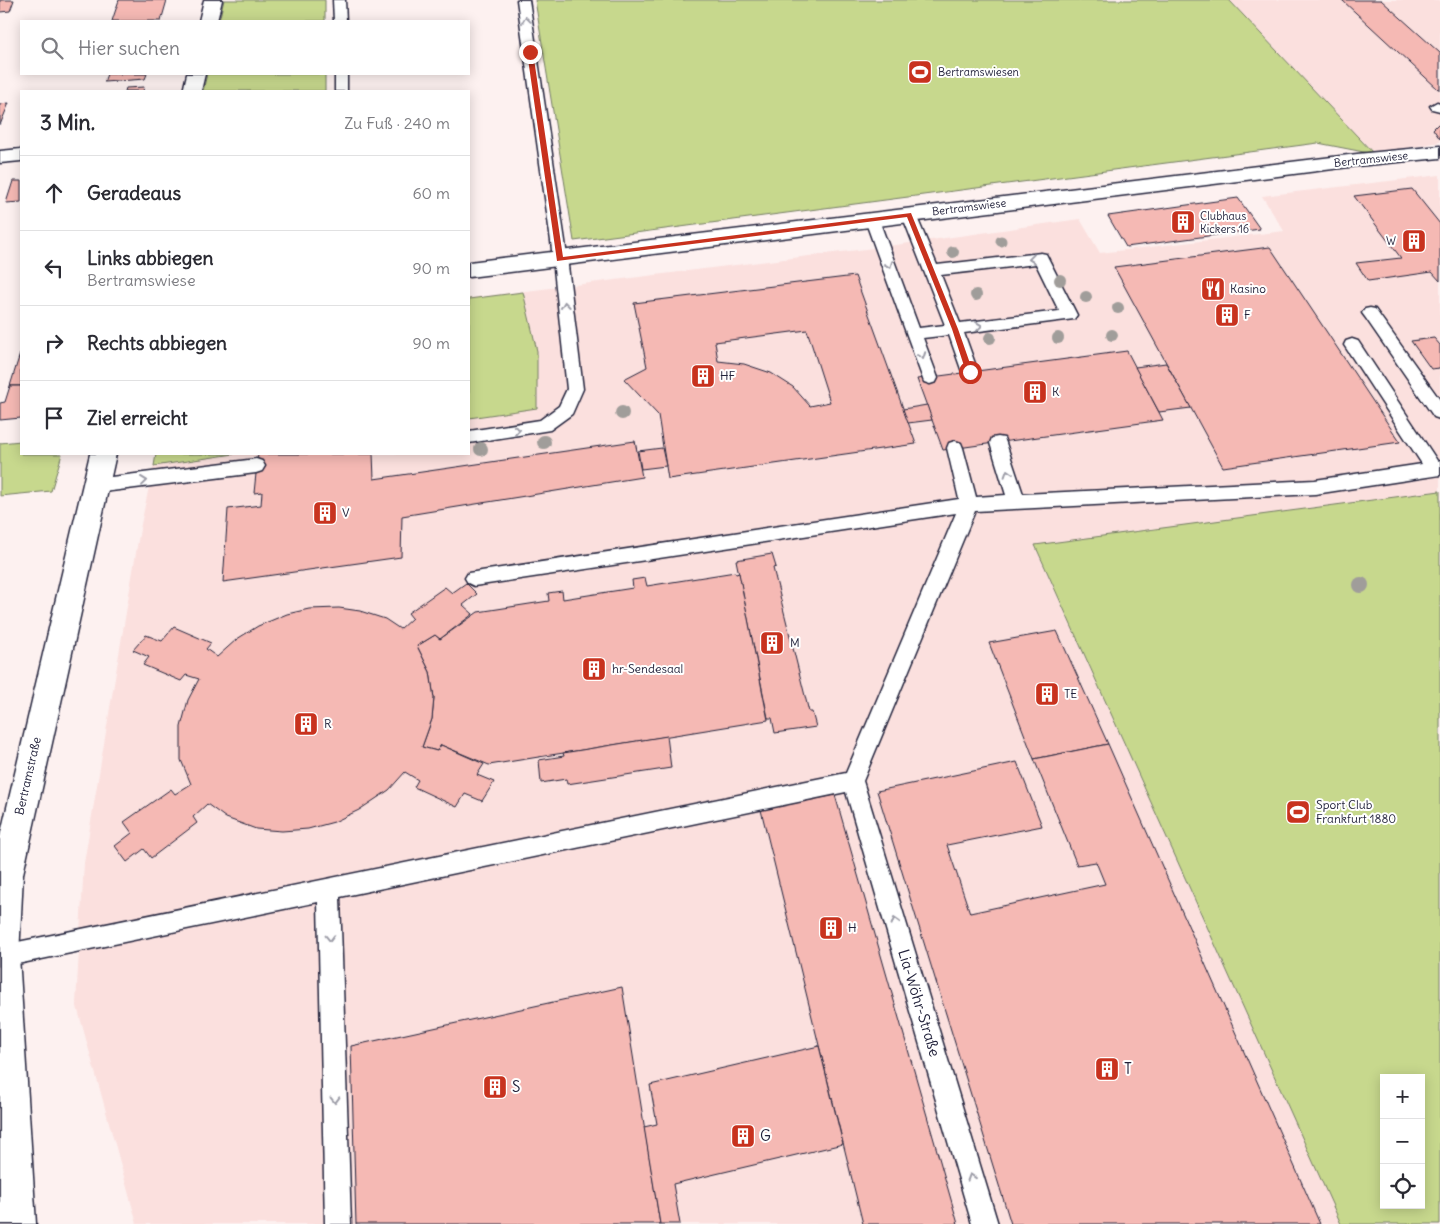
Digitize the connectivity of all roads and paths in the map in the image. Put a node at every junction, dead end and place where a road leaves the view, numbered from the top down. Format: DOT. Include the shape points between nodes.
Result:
graph roads {
  1 [pos="213,0"];
  2 [pos="339,0"];
  3 [pos="523,0"];
  4 [pos="208,20"];
  5 [pos="340,20"];
  6 [pos="196,75"];
  7 [pos="341,75"];
  8 [pos="192,90"];
  9 [pos="341,90"];
  10 [pos="1440,152"];
  11 [pos="20,155"];
  12 [pos="0,157"];
  13 [pos="909,215"];
  14 [pos="872,220"];
  15 [pos="560,259"];
  16 [pos="470,270"];
  17 [pos="932,270"];
  18 [pos="1370,312"];
  19 [pos="955,329"];
  20 [pos="914,334"];
  21 [pos="1352,345"];
  22 [pos="970,372"];
  23 [pos="930,378"];
  24 [pos="1440,413"];
  25 [pos="470,437"];
  26 [pos="998,443"];
  27 [pos="955,448"];
  28 [pos="103,455"];
  29 [pos="256,466"];
  30 [pos="1437,469"];
  31 [pos="95,486"];
  32 [pos="1018,502"];
  33 [pos="969,504"];
  34 [pos="474,578"];
  35 [pos="853,781"];
  36 [pos="329,889"];
  37 [pos="2,900"];
  38 [pos="2,956"];
  39 [pos="17,1224"];
  40 [pos="338,1224"];
  41 [pos="985,1224"];
  1 -- 4 [label="street"];
  2 -- 5 [label="lane"];
  15 -- 3 [label="lane, one-way"];
  6 -- 8 [label="street"];
  7 -- 9 [label="lane"];
  10 -- 13 [label="street, Bertramswiese"];
  11 -- 12 [label="street"];
  13 -- 14 [label="street, Bertramswiese"];
  13 -- 17 [label="lane"];
  14 -- 15 [label="street, Bertramswiese"];
  14 -- 20 [label="lane, one-way"];
  15 -- 16 [label="street, Bertramswiese"];
  25 -- 15 [label="lane, one-way" via="544,426 566,410 575,389"];
  17 -- 19 [label="lane"];
  19 -- 17 [label="lane, one-way" via="1069,315 1041,258"];
  18 -- 24 [label="lane"];
  19 -- 20 [label="lane"];
  19 -- 22 [label="lane"];
  20 -- 23 [label="lane, one-way"];
  21 -- 30 [label="lane"];
  32 -- 26 [label="lane, one-way"];
  27 -- 33 [label="lane"];
  28 -- 31 [label="street, Bertramstraße"];
  31 -- 29 [label="lane, one-way"];
  30 -- 32 [label="lane" via="1315,487"];
  31 -- 37 [label="street, Bertramstraße"];
  32 -- 33 [label="lane"];
  33 -- 34 [label="lane"];
  33 -- 35 [label="lane"];
  35 -- 36 [label="lane"];
  41 -- 35 [label="lane, Lia-Wöhr-Straße, one-way"];
  36 -- 38 [label="lane"];
  36 -- 40 [label="lane, one-way"];
  37 -- 38 [label="street, Bertramstraße"];
  38 -- 39 [label="street, Bertramstraße"];
}
